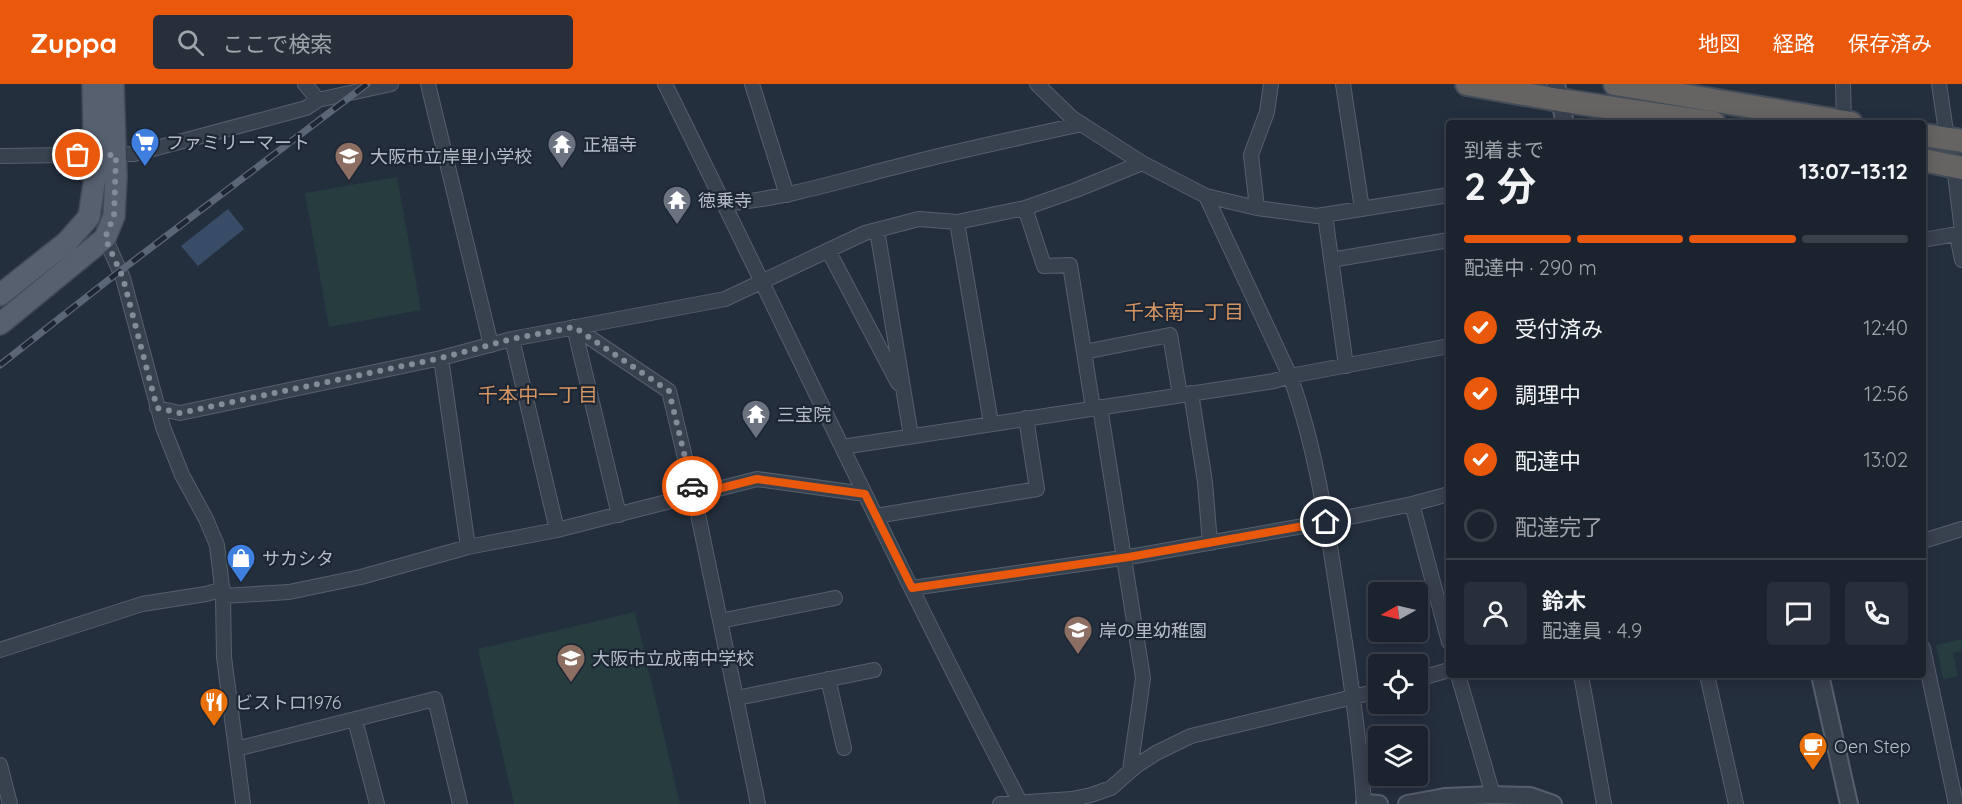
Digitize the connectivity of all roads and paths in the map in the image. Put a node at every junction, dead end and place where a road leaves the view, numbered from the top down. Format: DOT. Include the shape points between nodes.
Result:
graph roads {
  1 [pos="93,84"];
  2 [pos="113,84"];
  3 [pos="305,84"];
  4 [pos="391,84"];
  5 [pos="428,84"];
  6 [pos="665,84"];
  7 [pos="752,84"];
  8 [pos="1037,84"];
  9 [pos="1271,84"];
  10 [pos="1343,84"];
  11 [pos="1467,84"];
  12 [pos="1615,84"];
  13 [pos="1843,84"];
  14 [pos="1939,84"];
  15 [pos="1558,92"];
  16 [pos="318,100"];
  17 [pos="1564,120"];
  18 [pos="1693,120"];
  19 [pos="1836,120"];
  20 [pos="1848,120"];
  21 [pos="1082,124"];
  22 [pos="1926,135"];
  23 [pos="1955,140"];
  24 [pos="105,155"];
  25 [pos="0,156"];
  26 [pos="1926,161"];
  27 [pos="1142,162"];
  28 [pos="1958,167"];
  29 [pos="787,195"];
  30 [pos="1446,195"];
  31 [pos="1206,196"];
  32 [pos="723,204"];
  33 [pos="1025,208"];
  34 [pos="1257,208"];
  35 [pos="1362,209"];
  36 [pos="1325,214"];
  37 [pos="957,222"];
  38 [pos="877,230"];
  39 [pos="1960,233"];
  40 [pos="105,238"];
  41 [pos="1926,239"];
  42 [pos="1446,241"];
  43 [pos="828,250"];
  44 [pos="1332,260"];
  45 [pos="1962,260"];
  46 [pos="762,282"];
  47 [pos="0,295"];
  48 [pos="0,324"];
  49 [pos="574,327"];
  50 [pos="512,339"];
  51 [pos="491,345"];
  52 [pos="1446,347"];
  53 [pos="1084,352"];
  54 [pos="441,358"];
  55 [pos="1346,366"];
  56 [pos="1290,376"];
  57 [pos="903,392"];
  58 [pos="1186,394"];
  59 [pos="1097,407"];
  60 [pos="157,408"];
  61 [pos="1026,418"];
  62 [pos="991,423"];
  63 [pos="911,436"];
  64 [pos="842,447"];
  65 [pos="865,494"];
  66 [pos="694,495"];
  67 [pos="1446,496"];
  68 [pos="1412,504"];
  69 [pos="619,515"];
  70 [pos="876,516"];
  71 [pos="1326,522"];
  72 [pos="1962,529"];
  73 [pos="557,530"];
  74 [pos="1926,540"];
  75 [pos="1210,543"];
  76 [pos="468,547"];
  77 [pos="1124,557"];
  78 [pos="912,588"];
  79 [pos="223,592"];
  80 [pos="835,598"];
  81 [pos="720,621"];
  82 [pos="1446,631"];
  83 [pos="0,650"];
  84 [pos="1926,662"];
  85 [pos="874,670"];
  86 [pos="1446,671"];
  87 [pos="1428,676"];
  88 [pos="1459,678"];
  89 [pos="1582,678"];
  90 [pos="1708,678"];
  91 [pos="1821,678"];
  92 [pos="828,679"];
  93 [pos="1368,694"];
  94 [pos="736,698"];
  95 [pos="1354,698"];
  96 [pos="355,720"];
  97 [pos="844,748"];
  98 [pos="236,749"];
  99 [pos="0,765"];
  100 [pos="1130,771"];
  101 [pos="3,788"];
  102 [pos="1486,798"];
  103 [pos="1021,803"];
  104 [pos="10,804"];
  105 [pos="243,804"];
  106 [pos="377,804"];
  107 [pos="460,804"];
  108 [pos="758,804"];
  109 [pos="1000,804"];
  110 [pos="1365,804"];
  111 [pos="1378,804"];
  112 [pos="1407,804"];
  113 [pos="1553,804"];
  114 [pos="1604,804"];
  115 [pos="1736,804"];
  116 [pos="1849,804"];
  117 [pos="1956,804"];
  1 -- 24 [label="main road"];
  2 -- 24 [label="main road"];
  3 -- 16 [label="street"];
  4 -- 16 [label="street"];
  5 -- 51 [label="street"];
  6 -- 32 [label="street"];
  7 -- 29 [label="street"];
  8 -- 21 [label="street"];
  9 -- 34 [label="street" via="1267,112 1251,155"];
  10 -- 35 [label="street"];
  11 -- 15 [label="highway"];
  12 -- 19 [label="highway"];
  13 -- 20 [label="street"];
  14 -- 23 [label="street"];
  15 -- 17 [label="street"];
  15 -- 18 [label="highway"];
  16 -- 24 [label="street" via="306,108 134,153"];
  21 -- 27 [label="street"];
  21 -- 29 [label="street"];
  22 -- 23 [label="highway"];
  24 -- 25 [label="street"];
  24 -- 40 [label="main road" via="114,216"];
  24 -- 47 [label="main road" via="95,178 89,217 67,242"];
  26 -- 28 [label="highway"];
  27 -- 31 [label="street"];
  27 -- 33 [label="street"];
  28 -- 39 [label="street"];
  29 -- 32 [label="street"];
  30 -- 35 [label="street"];
  31 -- 34 [label="street"];
  31 -- 56 [label="street"];
  32 -- 46 [label="street"];
  33 -- 37 [label="street"];
  33 -- 53 [label="street" via="1044,266 1070,265"];
  34 -- 36 [label="street"];
  35 -- 36 [label="street"];
  36 -- 44 [label="street"];
  37 -- 38 [label="street" via="919,219"];
  37 -- 62 [label="street"];
  38 -- 43 [label="street"];
  38 -- 57 [label="street"];
  39 -- 41 [label="street"];
  39 -- 45 [label="street"];
  40 -- 48 [label="main road"];
  40 -- 60 [label="street" via="123,278"];
  42 -- 44 [label="street"];
  43 -- 46 [label="street"];
  43 -- 57 [label="street"];
  44 -- 55 [label="street"];
  46 -- 49 [label="street" via="724,299"];
  46 -- 64 [label="street"];
  49 -- 50 [label="street"];
  49 -- 66 [label="street" via="669,391"];
  49 -- 69 [label="street"];
  50 -- 51 [label="street"];
  50 -- 73 [label="street"];
  51 -- 54 [label="street"];
  52 -- 55 [label="street"];
  53 -- 58 [label="street" via="1170,335"];
  53 -- 59 [label="street"];
  54 -- 60 [label="street" via="180,413"];
  54 -- 76 [label="street"];
  55 -- 56 [label="street"];
  56 -- 58 [label="street"];
  56 -- 71 [label="street"];
  57 -- 63 [label="street"];
  58 -- 59 [label="street"];
  58 -- 75 [label="street" via="1205,482"];
  59 -- 61 [label="street"];
  59 -- 77 [label="street"];
  60 -- 79 [label="street" via="182,475 214,536"];
  61 -- 62 [label="street"];
  61 -- 70 [label="street" via="1037,489"];
  62 -- 63 [label="street"];
  63 -- 64 [label="street"];
  64 -- 65 [label="street"];
  65 -- 66 [label="street" via="757,479"];
  65 -- 70 [label="street"];
  66 -- 69 [label="street"];
  66 -- 81 [label="street"];
  67 -- 68 [label="street"];
  68 -- 71 [label="street"];
  68 -- 82 [label="street"];
  69 -- 73 [label="street"];
  70 -- 78 [label="street"];
  71 -- 75 [label="street"];
  71 -- 95 [label="street"];
  72 -- 74 [label="street"];
  73 -- 76 [label="street"];
  75 -- 77 [label="street"];
  76 -- 79 [label="street" via="361,577 289,592"];
  77 -- 78 [label="street"];
  77 -- 100 [label="street" via="1143,678"];
  78 -- 103 [label="street"];
  79 -- 83 [label="street" via="142,604"];
  79 -- 98 [label="street" via="224,657"];
  80 -- 81 [label="street"];
  81 -- 94 [label="street"];
  84 -- 117 [label="street"];
  85 -- 92 [label="street"];
  86 -- 87 [label="street"];
  88 -- 102 [label="street"];
  89 -- 114 [label="street"];
  90 -- 115 [label="street"];
  91 -- 116 [label="street"];
  92 -- 94 [label="street"];
  92 -- 97 [label="street"];
  93 -- 95 [label="street"];
  94 -- 108 [label="street"];
  95 -- 100 [label="street" via="1191,736"];
  95 -- 110 [label="street"];
  96 -- 98 [label="street"];
  96 -- 106 [label="street"];
  96 -- 107 [label="street" via="435,699"];
  98 -- 105 [label="street"];
  99 -- 101 [label="street"];
  100 -- 103 [label="street" via="1111,788 1091,795"];
  101 -- 104 [label="street"];
  102 -- 112 [label="street" via="1444,797"];
  102 -- 113 [label="street" via="1530,796"];
  103 -- 109 [label="street"];
  110 -- 111 [label="street"];
}
